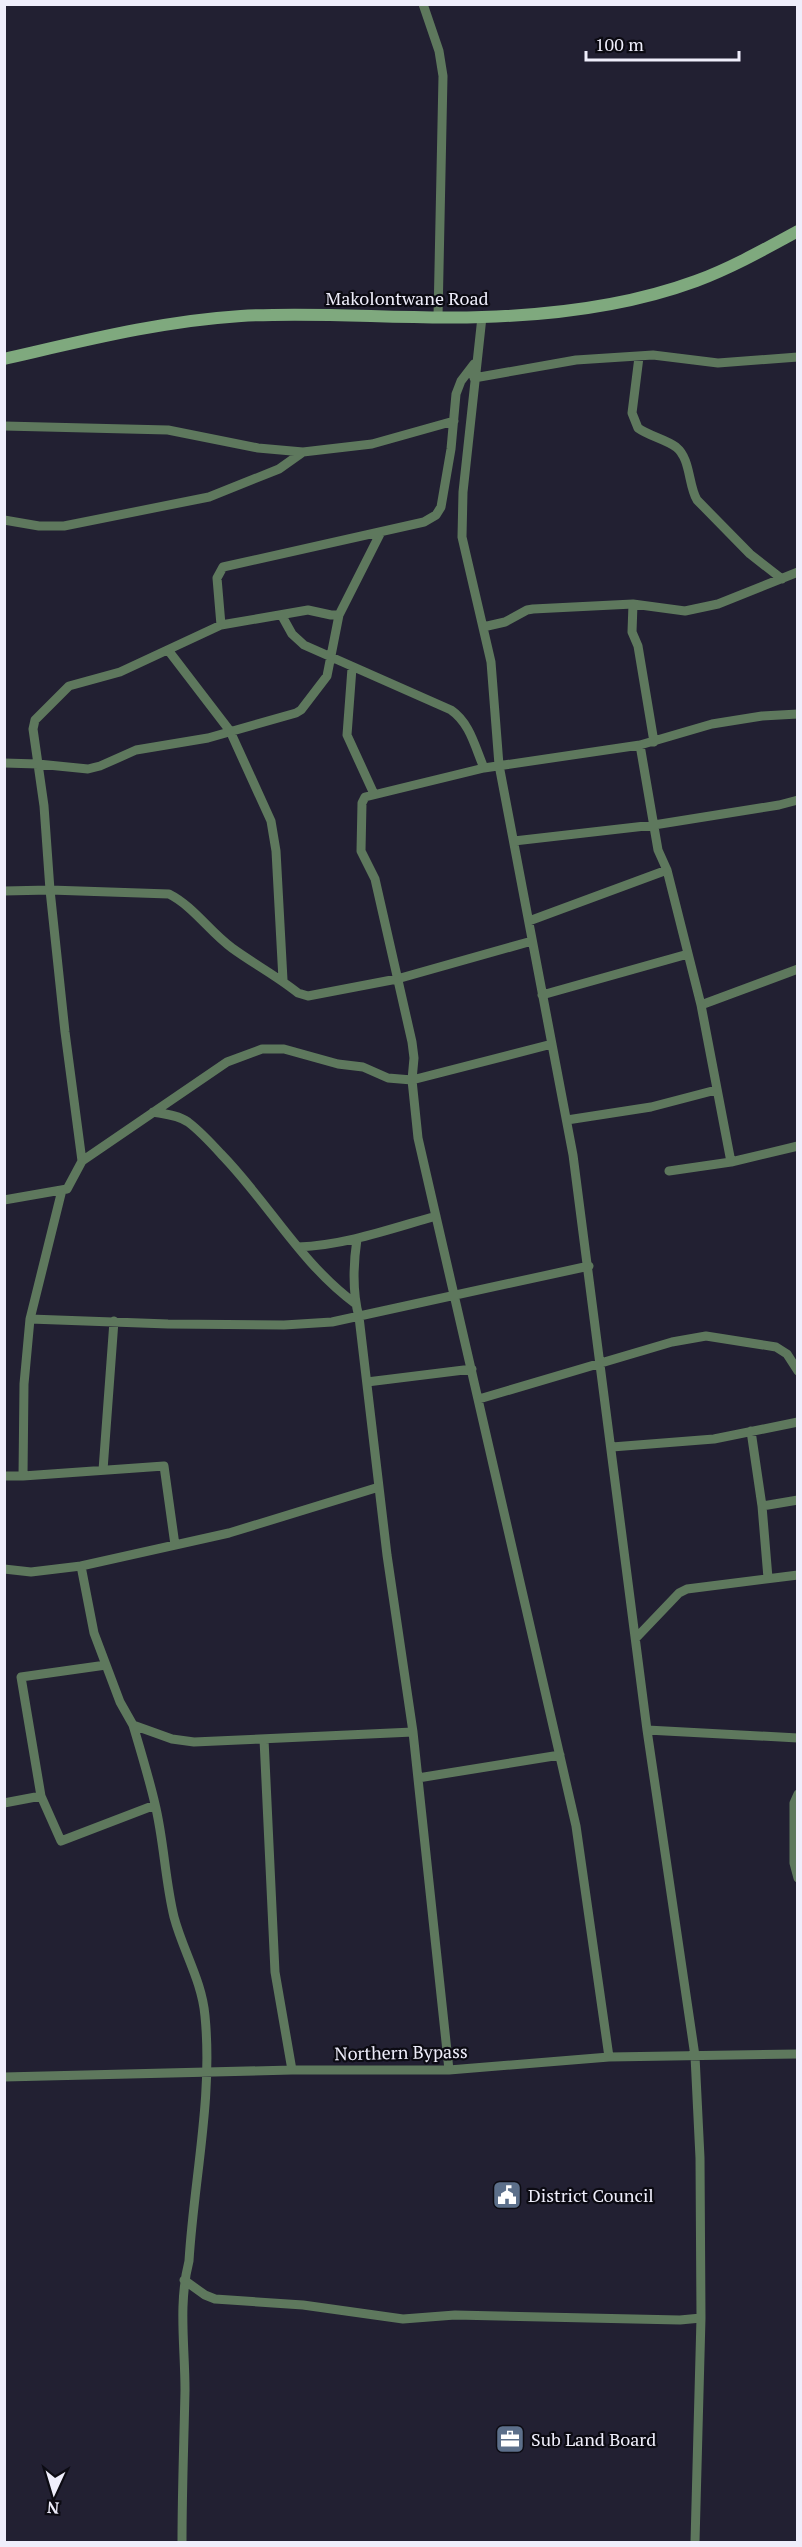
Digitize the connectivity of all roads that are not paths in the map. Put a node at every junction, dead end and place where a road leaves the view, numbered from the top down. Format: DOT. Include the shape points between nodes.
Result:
graph roads {
  1 [pos="423,4"];
  2 [pos="798,231"];
  3 [pos="438,317"];
  4 [pos="482,317"];
  5 [pos="639,357"];
  6 [pos="798,357"];
  7 [pos="4,358"];
  8 [pos="476,362"];
  9 [pos="474,378"];
  10 [pos="454,421"];
  11 [pos="4,426"];
  12 [pos="303,452"];
  13 [pos="4,520"];
  14 [pos="381,532"];
  15 [pos="798,572"];
  16 [pos="782,579"];
  17 [pos="633,604"];
  18 [pos="339,615"];
  19 [pos="282,616"];
  20 [pos="221,625"];
  21 [pos="483,627"];
  22 [pos="168,650"];
  23 [pos="331,659"];
  24 [pos="352,668"];
  25 [pos="798,714"];
  26 [pos="230,731"];
  27 [pos="654,742"];
  28 [pos="640,745"];
  29 [pos="4,763"];
  30 [pos="38,764"];
  31 [pos="500,765"];
  32 [pos="484,768"];
  33 [pos="374,794"];
  34 [pos="798,800"];
  35 [pos="654,825"];
  36 [pos="514,841"];
  37 [pos="667,870"];
  38 [pos="50,890"];
  39 [pos="4,891"];
  40 [pos="529,921"];
  41 [pos="532,941"];
  42 [pos="688,954"];
  43 [pos="798,969"];
  44 [pos="397,979"];
  45 [pos="283,980"];
  46 [pos="542,995"];
  47 [pos="701,1005"];
  48 [pos="552,1044"];
  49 [pos="412,1080"];
  50 [pos="716,1090"];
  51 [pos="153,1112"];
  52 [pos="567,1120"];
  53 [pos="798,1146"];
  54 [pos="82,1161"];
  55 [pos="731,1162"];
  56 [pos="669,1171"];
  57 [pos="62,1190"];
  58 [pos="4,1200"];
  59 [pos="436,1216"];
  60 [pos="357,1239"];
  61 [pos="298,1247"];
  62 [pos="589,1266"];
  63 [pos="455,1296"];
  64 [pos="356,1304"];
  65 [pos="359,1317"];
  66 [pos="30,1319"];
  67 [pos="114,1321"];
  68 [pos="601,1365"];
  69 [pos="472,1369"];
  70 [pos="798,1371"];
  71 [pos="367,1382"];
  72 [pos="479,1399"];
  73 [pos="798,1422"];
  74 [pos="751,1431"];
  75 [pos="612,1448"];
  76 [pos="103,1470"];
  77 [pos="4,1476"];
  78 [pos="23,1476"];
  79 [pos="379,1487"];
  80 [pos="798,1500"];
  81 [pos="762,1506"];
  82 [pos="175,1545"];
  83 [pos="81,1566"];
  84 [pos="4,1569"];
  85 [pos="798,1575"];
  86 [pos="768,1578"];
  87 [pos="636,1638"];
  88 [pos="106,1665"];
  89 [pos="133,1725"];
  90 [pos="647,1730"];
  91 [pos="413,1732"];
  92 [pos="798,1738"];
  93 [pos="264,1739"];
  94 [pos="560,1755"];
  95 [pos="418,1779"];
  96 [pos="798,1794"];
  97 [pos="41,1796"];
  98 [pos="4,1803"];
  99 [pos="155,1805"];
  100 [pos="798,1878"];
  101 [pos="798,2054"];
  102 [pos="695,2056"];
  103 [pos="609,2057"];
  104 [pos="292,2070"];
  105 [pos="449,2070"];
  106 [pos="207,2073"];
  107 [pos="4,2077"];
  108 [pos="184,2280"];
  109 [pos="701,2318"];
  110 [pos="182,2542"];
  111 [pos="695,2542"];
  1 -- 3 [label="street" via="443,76"];
  2 -- 4 [label="main road, Makolontwane Road" via="697,281 651,296 586,308"];
  3 -- 4 [label="main road, Makolontwane Road"];
  3 -- 7 [label="main road, Makolontwane Road" via="292,314 200,320"];
  4 -- 8 [label="street"];
  5 -- 6 [label="street" via="718,363"];
  5 -- 9 [label="street" via="576,360"];
  5 -- 16 [label="street" via="632,413 638,428 681,452 697,500 750,554"];
  8 -- 9 [label="street"];
  8 -- 10 [label="street" via="456,394"];
  9 -- 21 [label="street" via="460,527"];
  10 -- 12 [label="street" via="372,444"];
  10 -- 14 [label="street" via="441,507 436,515 424,522"];
  11 -- 12 [label="street" via="168,430 258,448"];
  12 -- 13 [label="street" via="279,469 209,497 64,526"];
  14 -- 18 [label="street"];
  14 -- 20 [label="street" via="223,567 217,578"];
  15 -- 16 [label="street"];
  16 -- 17 [label="street" via="718,604 685,611"];
  17 -- 21 [label="street" via="527,610 505,622"];
  17 -- 27 [label="street" via="632,632 638,646"];
  18 -- 19 [label="street" via="308,610"];
  18 -- 23 [label="street"];
  19 -- 20 [label="street"];
  19 -- 23 [label="street" via="304,645"];
  20 -- 22 [label="street"];
  21 -- 31 [label="street" via="491,662"];
  22 -- 26 [label="street"];
  22 -- 30 [label="street" via="120,672 69,686 35,720"];
  23 -- 24 [label="street"];
  23 -- 26 [label="street" via="327,676 301,710"];
  24 -- 32 [label="street" via="460,716"];
  24 -- 33 [label="street" via="347,735"];
  25 -- 27 [label="street" via="712,724"];
  26 -- 30 [label="street" via="136,750 100,766"];
  26 -- 45 [label="street" via="271,820"];
  27 -- 28 [label="street"];
  28 -- 31 [label="street"];
  28 -- 35 [label="street"];
  29 -- 30 [label="street"];
  30 -- 38 [label="street"];
  31 -- 32 [label="street"];
  31 -- 36 [label="street"];
  32 -- 33 [label="street"];
  33 -- 44 [label="street" via="363,799 360,844 375,879"];
  34 -- 35 [label="street"];
  35 -- 36 [label="street"];
  35 -- 37 [label="street" via="658,850"];
  36 -- 40 [label="street"];
  37 -- 40 [label="street"];
  37 -- 42 [label="street"];
  38 -- 39 [label="street"];
  38 -- 45 [label="street" via="169,894 232,948"];
  38 -- 54 [label="street"];
  40 -- 41 [label="street"];
  41 -- 44 [label="street"];
  41 -- 46 [label="street"];
  42 -- 46 [label="street"];
  42 -- 47 [label="street"];
  43 -- 47 [label="street"];
  44 -- 45 [label="street" via="317,996 298,993"];
  44 -- 49 [label="street" via="414,1051"];
  46 -- 48 [label="street"];
  47 -- 50 [label="street"];
  48 -- 49 [label="street"];
  48 -- 52 [label="street"];
  49 -- 51 [label="street" via="388,1078 363,1067 274,1047 227,1062"];
  49 -- 59 [label="street" via="418,1138"];
  50 -- 52 [label="street" via="651,1107"];
  50 -- 55 [label="street"];
  51 -- 54 [label="street"];
  51 -- 61 [label="street" via="187,1121 206,1138 245,1179"];
  52 -- 62 [label="street"];
  53 -- 55 [label="street"];
  54 -- 57 [label="street" via="70,1187"];
  55 -- 56 [label="street"];
  57 -- 58 [label="street"];
  57 -- 66 [label="street"];
  59 -- 60 [label="street"];
  59 -- 63 [label="street"];
  60 -- 61 [label="street"];
  60 -- 64 [label="street" via="353,1261"];
  61 -- 64 [label="street" via="324,1277"];
  62 -- 63 [label="street"];
  62 -- 68 [label="street"];
  63 -- 65 [label="street"];
  63 -- 69 [label="street"];
  64 -- 65 [label="street"];
  65 -- 67 [label="street" via="284,1325"];
  65 -- 71 [label="street"];
  66 -- 67 [label="street"];
  66 -- 78 [label="street" via="24,1384"];
  67 -- 76 [label="street"];
  68 -- 70 [label="street" via="672,1342 706,1336 776,1347"];
  68 -- 72 [label="street"];
  68 -- 75 [label="street"];
  69 -- 71 [label="street"];
  69 -- 72 [label="street"];
  71 -- 79 [label="street"];
  72 -- 94 [label="street"];
  73 -- 74 [label="street"];
  74 -- 75 [label="street" via="714,1439"];
  74 -- 81 [label="street"];
  75 -- 87 [label="street"];
  76 -- 78 [label="street"];
  76 -- 82 [label="street" via="164,1466"];
  77 -- 78 [label="street"];
  79 -- 82 [label="street" via="229,1533"];
  79 -- 91 [label="street"];
  80 -- 81 [label="street"];
  81 -- 86 [label="street"];
  82 -- 83 [label="street"];
  83 -- 84 [label="street" via="31,1572"];
  83 -- 88 [label="street" via="94,1633"];
  85 -- 86 [label="street"];
  86 -- 87 [label="street" via="687,1589"];
  87 -- 90 [label="street"];
  88 -- 89 [label="street"];
  88 -- 97 [label="street" via="20,1679"];
  89 -- 93 [label="street" via="172,1739 194,1742"];
  89 -- 99 [label="street"];
  90 -- 92 [label="street"];
  90 -- 102 [label="street"];
  91 -- 93 [label="street"];
  91 -- 95 [label="street"];
  93 -- 104 [label="street" via="275,1971"];
  94 -- 95 [label="street"];
  94 -- 103 [label="street" via="576,1826"];
  95 -- 105 [label="street"];
  96 -- 100 [label="street" via="794,1803 794,1863"];
  97 -- 98 [label="street"];
  97 -- 99 [label="street" via="61,1841"];
  99 -- 106 [label="street" via="174,1918 203,1994"];
  101 -- 102 [label="street, Northern Bypass"];
  102 -- 103 [label="street, Northern Bypass"];
  102 -- 109 [label="street"];
  103 -- 105 [label="street, Northern Bypass"];
  104 -- 105 [label="street, Northern Bypass"];
  104 -- 106 [label="street, Northern Bypass"];
  106 -- 107 [label="street, Northern Bypass"];
  106 -- 108 [label="street"];
  108 -- 109 [label="street" via="215,2299 303,2305 403,2319 455,2315"];
  108 -- 110 [label="street"];
  109 -- 111 [label="street"];
}
